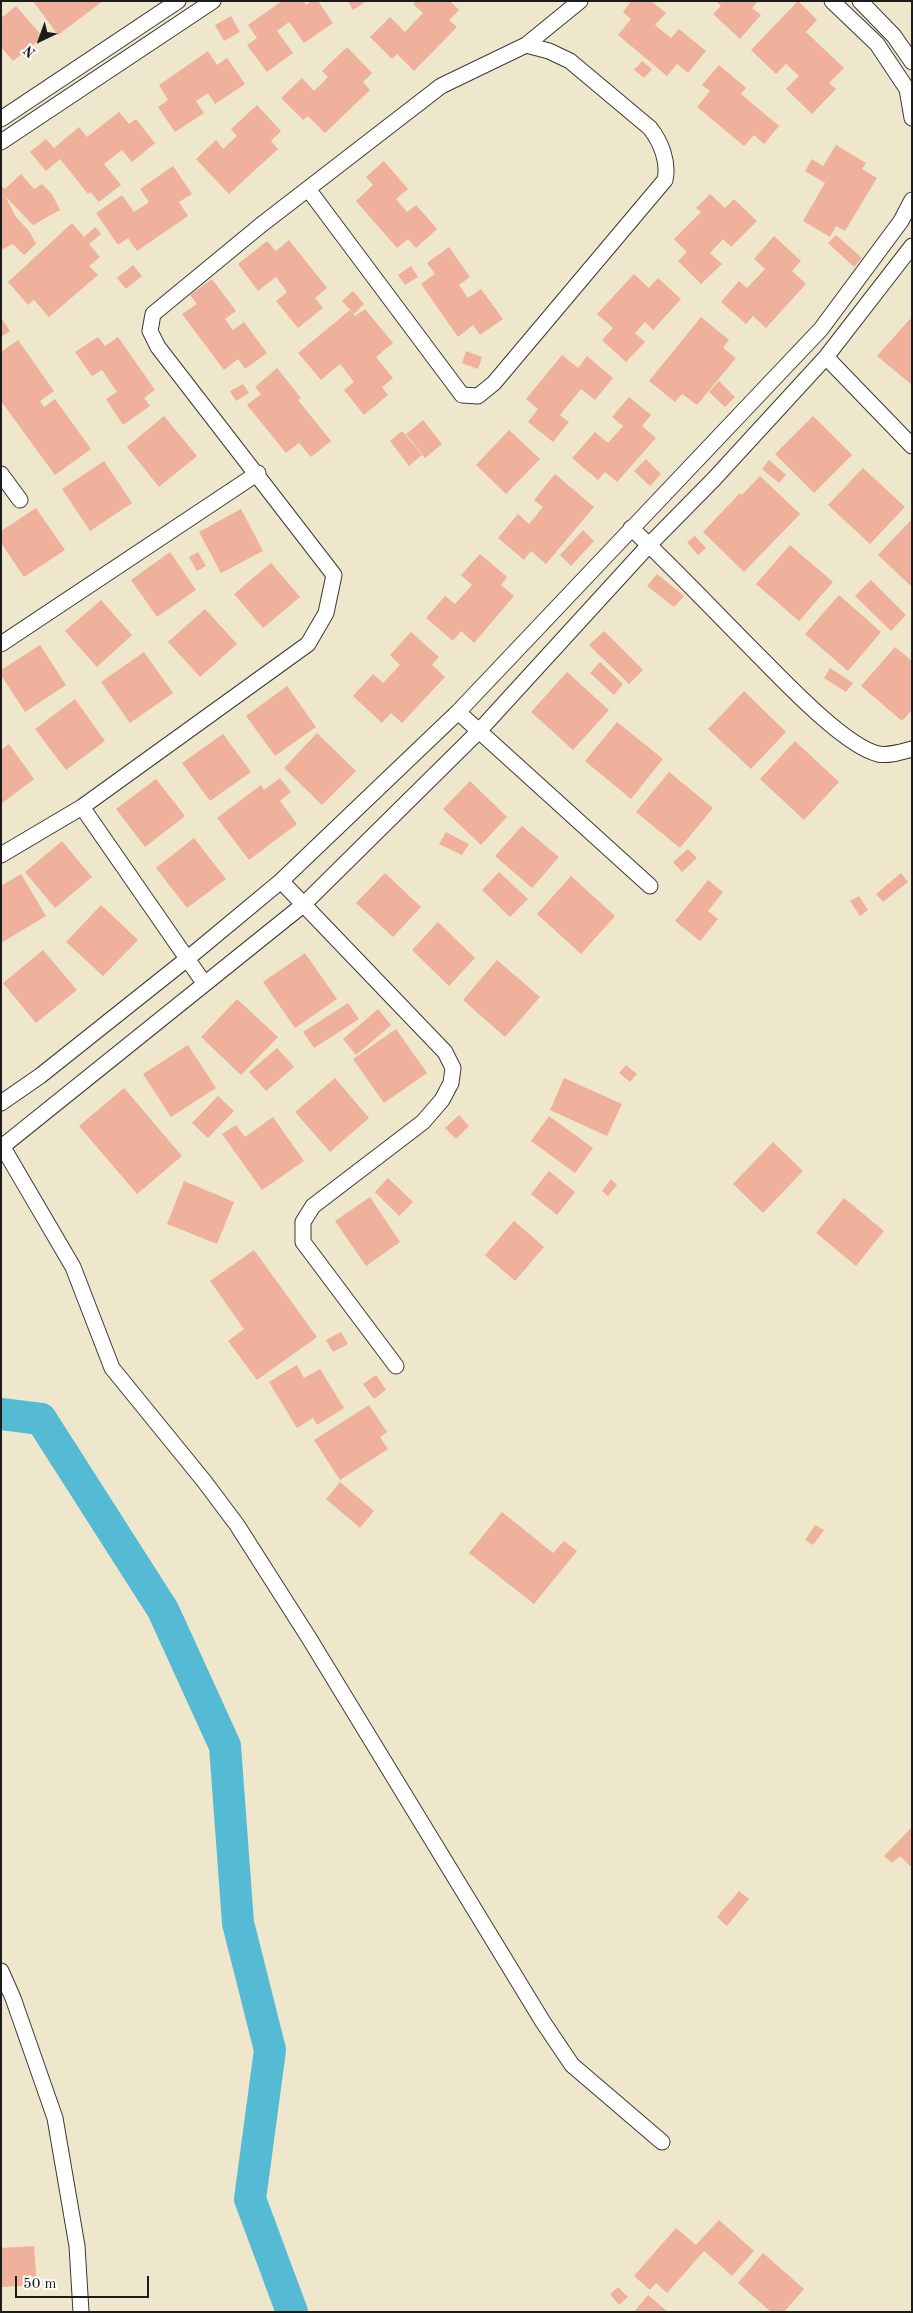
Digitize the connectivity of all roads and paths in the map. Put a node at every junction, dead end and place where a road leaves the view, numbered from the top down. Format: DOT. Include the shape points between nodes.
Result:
graph roads {
  1 [pos="178,1"];
  2 [pos="213,1"];
  3 [pos="580,1"];
  4 [pos="832,1"];
  5 [pos="860,1"];
  6 [pos="526,46"];
  7 [pos="912,62"];
  8 [pos="912,118"];
  9 [pos="1,119"];
  10 [pos="1,142"];
  11 [pos="308,190"];
  12 [pos="912,200"];
  13 [pos="912,246"];
  14 [pos="826,357"];
  15 [pos="912,446"];
  16 [pos="258,473"];
  17 [pos="1,474"];
  18 [pos="20,500"];
  19 [pos="631,528"];
  20 [pos="649,545"];
  21 [pos="1,644"];
  22 [pos="458,712"];
  23 [pos="479,730"];
  24 [pos="912,749"];
  25 [pos="82,808"];
  26 [pos="1,855"];
  27 [pos="281,881"];
  28 [pos="650,886"];
  29 [pos="303,905"];
  30 [pos="188,959"];
  31 [pos="204,984"];
  32 [pos="1,1103"];
  33 [pos="2,1145"];
  34 [pos="396,1366"];
  35 [pos="1,1971"];
  36 [pos="662,2142"];
  37 [pos="81,2312"];
  1 -- 9 [label="street"];
  2 -- 10 [label="street"];
  3 -- 6 [label="street"];
  4 -- 8 [label="street" via="877,44 907,89"];
  5 -- 7 [label="street" via="894,36"];
  6 -- 11 [label="street" via="441,86"];
  6 -- 11 [label="street" via="570,61 650,128 668,167 665,180 494,383 478,396 462,395"];
  11 -- 16 [label="street" via="153,314 150,330 158,347"];
  12 -- 19 [label="street" via="901,221 821,329"];
  13 -- 14 [label="street"];
  14 -- 15 [label="street"];
  14 -- 20 [label="street"];
  16 -- 21 [label="street"];
  16 -- 25 [label="street" via="334,575 326,613 308,644"];
  17 -- 18 [label="street"];
  19 -- 20 [label="street"];
  19 -- 22 [label="street"];
  20 -- 23 [label="street"];
  20 -- 24 [label="street" via="798,695 835,727 878,754"];
  22 -- 23 [label="street"];
  22 -- 27 [label="street"];
  23 -- 28 [label="street"];
  23 -- 29 [label="street"];
  25 -- 26 [label="street"];
  25 -- 30 [label="street"];
  27 -- 29 [label="street"];
  27 -- 30 [label="street"];
  29 -- 31 [label="street"];
  29 -- 34 [label="street" via="444,1052 453,1068 451,1083 442,1100 423,1122 313,1206 303,1222 303,1242"];
  30 -- 31 [label="street"];
  30 -- 32 [label="street"];
  31 -- 33 [label="street"];
  33 -- 36 [label="street" via="73,1267 112,1368 237,1525 543,2022 572,2065"];
  35 -- 37 [label="street" via="55,2118 77,2246"];
}
